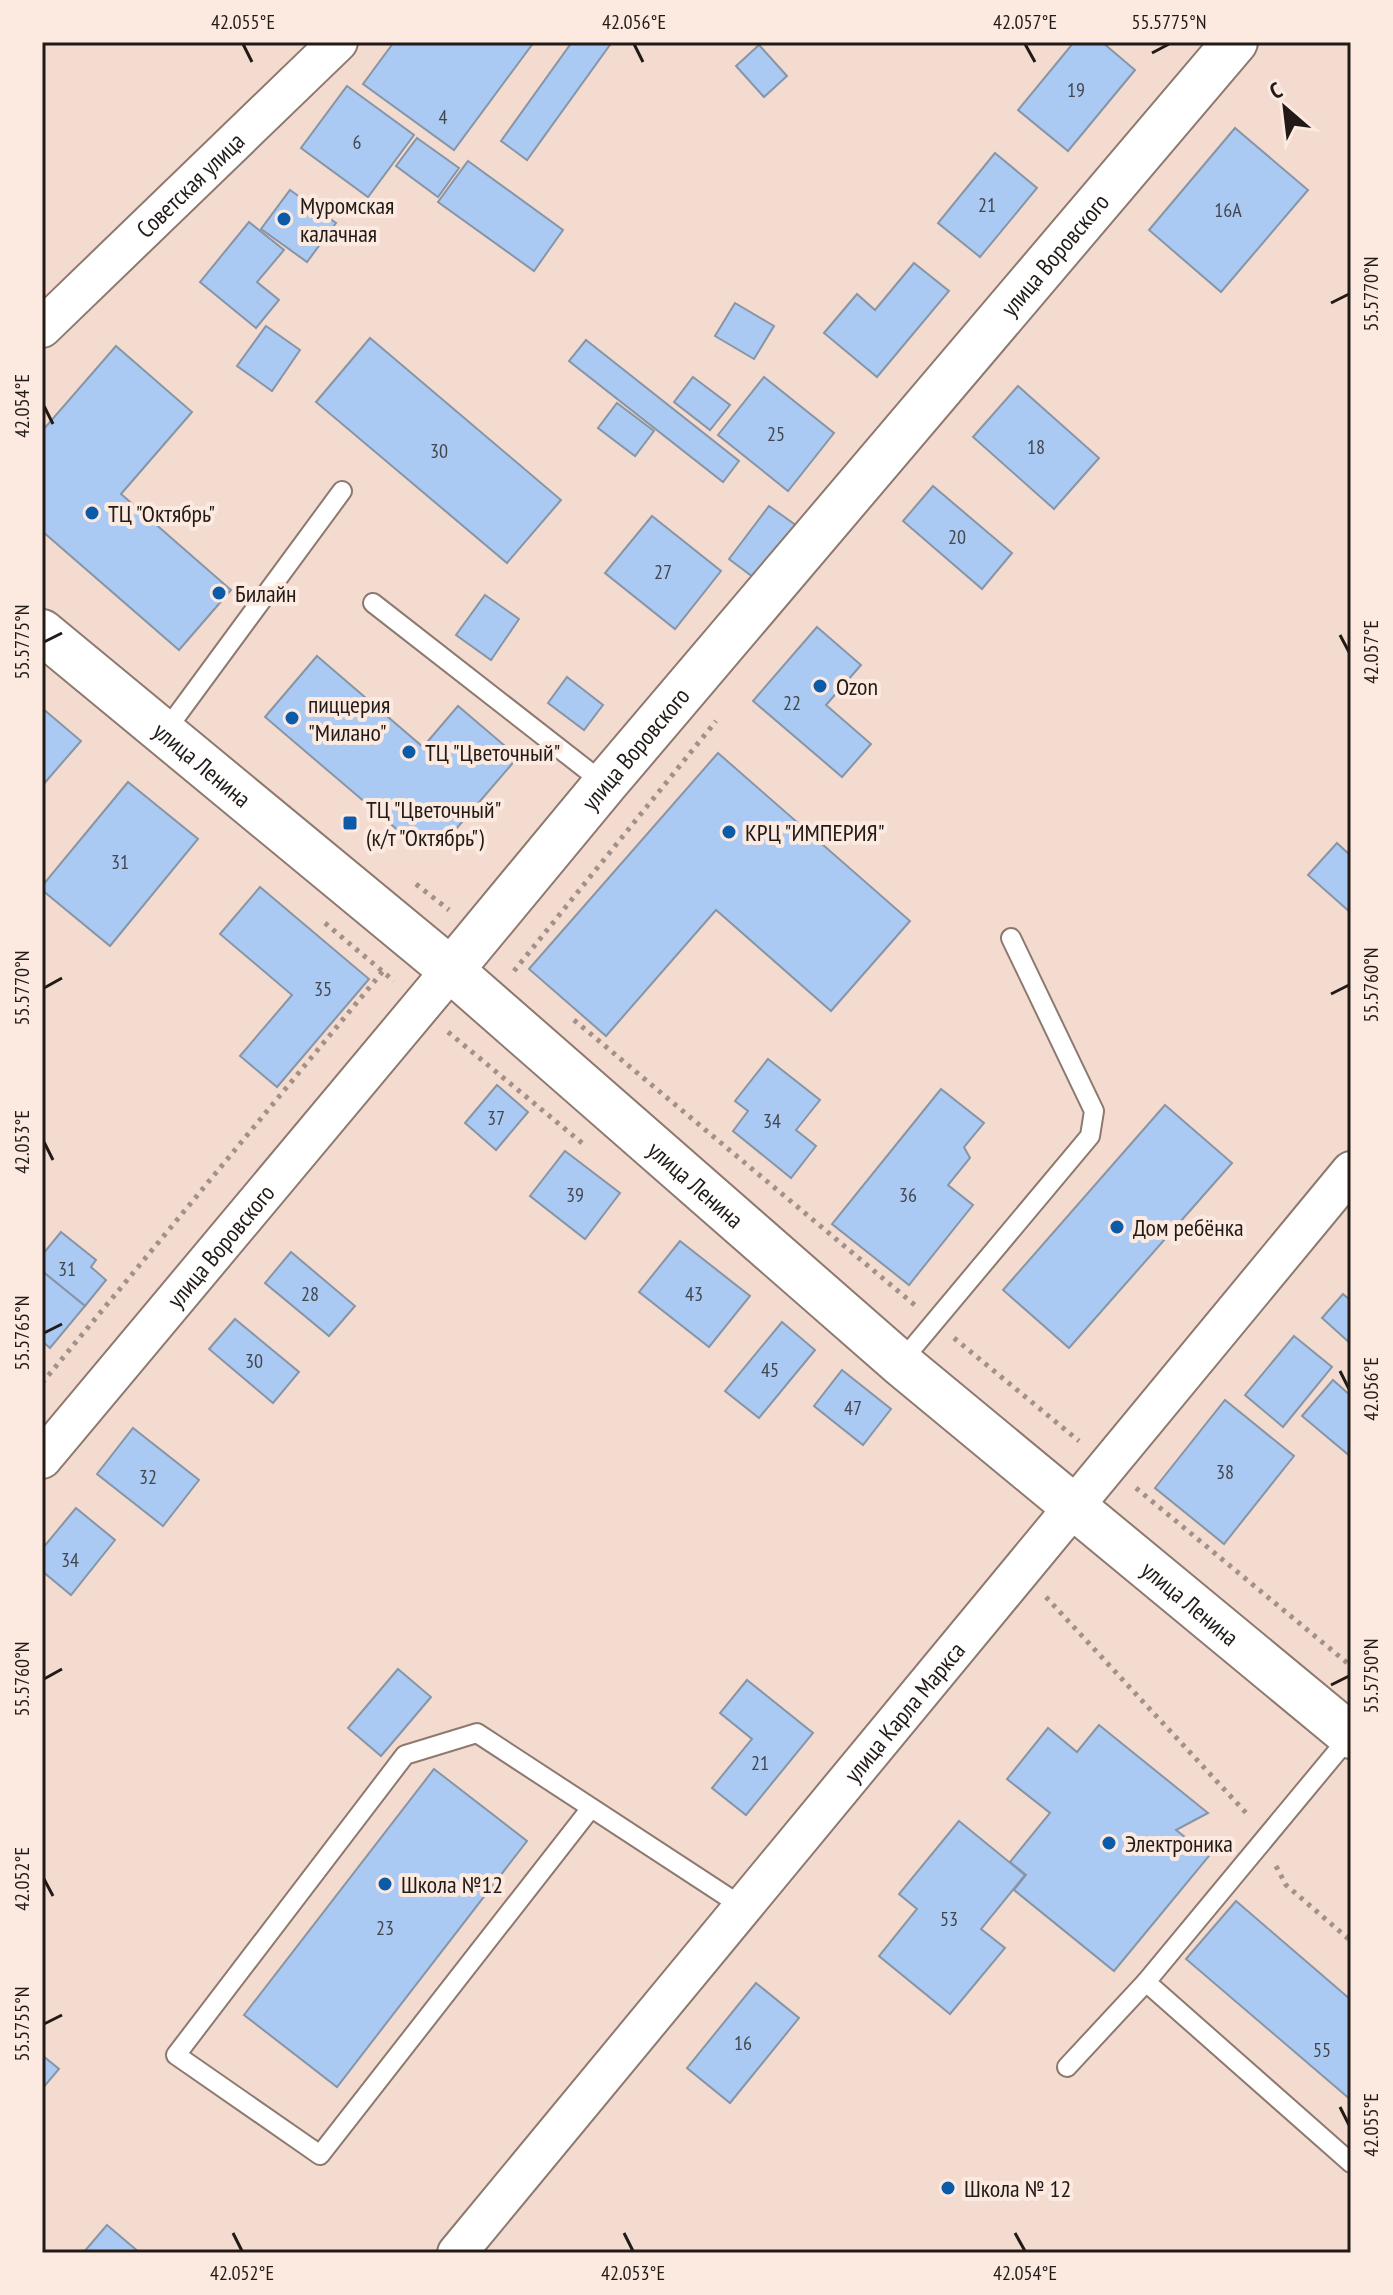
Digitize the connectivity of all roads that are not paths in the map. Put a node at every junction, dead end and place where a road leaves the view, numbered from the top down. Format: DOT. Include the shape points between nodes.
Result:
graph roads {
  1 [pos="338,42"];
  2 [pos="1235,42"];
  3 [pos="42,328"];
  4 [pos="342,491"];
  5 [pos="373,603"];
  6 [pos="42,632"];
  7 [pos="164,733"];
  8 [pos="605,784"];
  9 [pos="1011,938"];
  10 [pos="451,970"];
  11 [pos="1351,1171"];
  12 [pos="900,1363"];
  13 [pos="42,1459"];
  14 [pos="1073,1508"];
  15 [pos="1351,1736"];
  16 [pos="591,1808"];
  17 [pos="743,1907"];
  18 [pos="1146,1982"];
  19 [pos="1067,2067"];
  20 [pos="1351,2163"];
  21 [pos="457,2253"];
  1 -- 3 [label="street, Советская улица"];
  2 -- 8 [label="street, улица Воровского"];
  4 -- 7 [label="lane"];
  5 -- 8 [label="lane"];
  6 -- 7 [label="street, улица Ленина"];
  7 -- 10 [label="street, улица Ленина"];
  8 -- 10 [label="street, улица Воровского"];
  9 -- 12 [label="lane" via="1094,1111 1090,1136"];
  10 -- 12 [label="street, улица Ленина"];
  10 -- 13 [label="street, улица Воровского"];
  11 -- 14 [label="street, улица Карла Маркса"];
  12 -- 14 [label="street, улица Ленина"];
  14 -- 15 [label="street, улица Ленина"];
  14 -- 17 [label="street, улица Карла Маркса"];
  15 -- 18 [label="lane"];
  16 -- 16 [label="lane" via="477,1733 405,1755 176,2055 320,2155"];
  16 -- 17 [label="lane"];
  17 -- 21 [label="street, улица Карла Маркса"];
  18 -- 19 [label="lane"];
  18 -- 20 [label="lane"];
}
